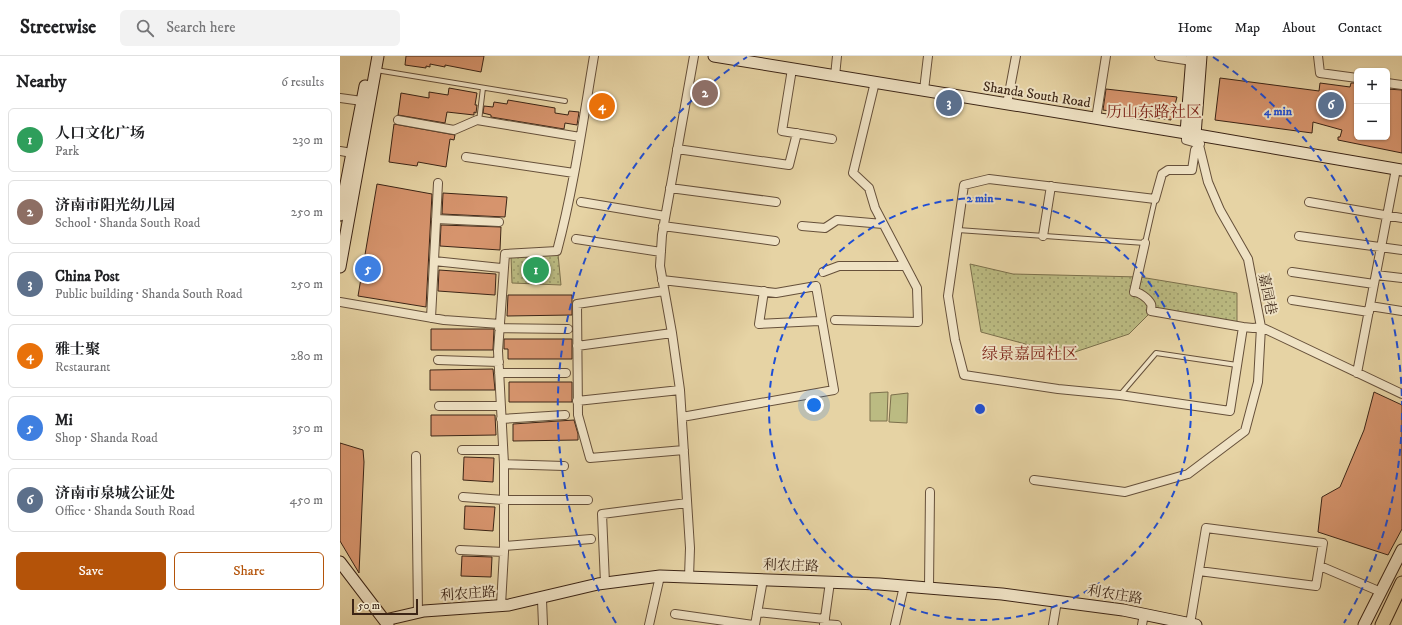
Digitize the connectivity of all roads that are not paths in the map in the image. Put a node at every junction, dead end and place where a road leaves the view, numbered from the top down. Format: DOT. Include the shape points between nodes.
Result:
graph roads {
  1 [pos="370,56"];
  2 [pos="378,56"];
  3 [pos="594,56"];
  4 [pos="694,56"];
  5 [pos="714,56"];
  6 [pos="837,56"];
  7 [pos="928,56"];
  8 [pos="1016,56"];
  9 [pos="1106,56"];
  10 [pos="1159,56"];
  11 [pos="1318,56"];
  12 [pos="1195,58"];
  13 [pos="792,69"];
  14 [pos="375,70"];
  15 [pos="835,76"];
  16 [pos="1354,78"];
  17 [pos="874,82"];
  18 [pos="1390,83"];
  19 [pos="1402,85"];
  20 [pos="483,88"];
  21 [pos="924,90"];
  22 [pos="340,98"];
  23 [pos="565,101"];
  24 [pos="362,102"];
  25 [pos="1007,104"];
  26 [pos="1096,118"];
  27 [pos="398,120"];
  28 [pos="479,121"];
  29 [pos="797,133"];
  30 [pos="580,137"];
  31 [pos="1194,137"];
  32 [pos="832,139"];
  33 [pos="677,149"];
  34 [pos="340,151"];
  35 [pos="352,153"];
  36 [pos="466,157"];
  37 [pos="1399,170"];
  38 [pos="574,173"];
  39 [pos="438,183"];
  40 [pos="1051,186"];
  41 [pos="670,188"];
  42 [pos="1155,198"];
  43 [pos="581,202"];
  44 [pos="776,202"];
  45 [pos="1309,202"];
  46 [pos="340,215"];
  47 [pos="1387,215"];
  48 [pos="665,216"];
  49 [pos="1402,218"];
  50 [pos="436,219"];
  51 [pos="499,222"];
  52 [pos="883,224"];
  53 [pos="663,226"];
  54 [pos="802,226"];
  55 [pos="958,230"];
  56 [pos="1043,236"];
  57 [pos="1299,236"];
  58 [pos="576,238"];
  59 [pos="775,241"];
  60 [pos="1144,243"];
  61 [pos="1381,248"];
  62 [pos="1402,250"];
  63 [pos="661,252"];
  64 [pos="434,261"];
  65 [pos="905,266"];
  66 [pos="340,267"];
  67 [pos="501,268"];
  68 [pos="823,272"];
  69 [pos="1292,272"];
  70 [pos="1376,274"];
  71 [pos="1402,278"];
  72 [pos="662,280"];
  73 [pos="1374,284"];
  74 [pos="664,292"];
  75 [pos="764,292"];
  76 [pos="1292,300"];
  77 [pos="340,302"];
  78 [pos="1369,309"];
  79 [pos="1402,311"];
  80 [pos="431,318"];
  81 [pos="835,320"];
  82 [pos="820,321"];
  83 [pos="499,326"];
  84 [pos="1243,327"];
  85 [pos="1261,327"];
  86 [pos="568,329"];
  87 [pos="672,333"];
  88 [pos="577,346"];
  89 [pos="438,360"];
  90 [pos="499,362"];
  91 [pos="1237,365"];
  92 [pos="499,373"];
  93 [pos="566,373"];
  94 [pos="1357,373"];
  95 [pos="680,390"];
  96 [pos="1402,394"];
  97 [pos="1120,395"];
  98 [pos="578,401"];
  99 [pos="439,406"];
  100 [pos="501,406"];
  101 [pos="565,415"];
  102 [pos="682,417"];
  103 [pos="502,419"];
  104 [pos="462,450"];
  105 [pos="503,450"];
  106 [pos="684,450"];
  107 [pos="416,456"];
  108 [pos="504,464"];
  109 [pos="564,466"];
  110 [pos="1034,480"];
  111 [pos="930,492"];
  112 [pos="463,498"];
  113 [pos="504,500"];
  114 [pos="588,500"];
  115 [pos="687,503"];
  116 [pos="591,539"];
  117 [pos="504,549"];
  118 [pos="460,550"];
  119 [pos="1402,550"];
  120 [pos="340,562"];
  121 [pos="1320,566"];
  122 [pos="1199,571"];
  123 [pos="660,576"];
  124 [pos="689,577"];
  125 [pos="763,579"];
  126 [pos="830,582"];
  127 [pos="605,583"];
  128 [pos="1402,584"];
  129 [pos="904,586"];
  130 [pos="929,588"];
  131 [pos="1381,592"];
  132 [pos="542,600"];
  133 [pos="1057,601"];
  134 [pos="501,605"];
  135 [pos="757,612"];
  136 [pos="418,613"];
  137 [pos="675,614"];
  138 [pos="1144,614"];
  139 [pos="386,623"];
  140 [pos="824,623"];
  141 [pos="543,625"];
  142 [pos="649,625"];
  143 [pos="754,625"];
  144 [pos="837,625"];
  145 [pos="895,625"];
  146 [pos="1053,625"];
  147 [pos="1142,625"];
  148 [pos="1194,625"];
  149 [pos="1364,625"];
  150 [pos="1382,625"];
  1 -- 24 [label="main road"];
  2 -- 14 [label="main road"];
  3 -- 30 [label="street"];
  4 -- 33 [label="street"];
  5 -- 13 [label="main road, Shanda South Road"];
  6 -- 15 [label="street"];
  7 -- 21 [label="street"];
  8 -- 25 [label="street"];
  9 -- 26 [label="street"];
  10 -- 12 [label="street"];
  11 -- 16 [label="street" via="1320,73"];
  12 -- 31 [label="main road"];
  13 -- 15 [label="main road, Shanda South Road"];
  13 -- 29 [label="street" via="782,131"];
  14 -- 20 [label="lane"];
  14 -- 66 [label="main road"];
  15 -- 17 [label="main road, Shanda South Road"];
  17 -- 21 [label="main road, Shanda South Road"];
  17 -- 52 [label="street" via="853,172 869,188"];
  18 -- 19 [label="street"];
  20 -- 23 [label="lane"];
  20 -- 28 [label="lane"];
  21 -- 25 [label="main road, Shanda South Road"];
  22 -- 24 [label="street"];
  24 -- 35 [label="main road"];
  25 -- 26 [label="main road, Shanda South Road"];
  26 -- 31 [label="main road, Shanda South Road"];
  27 -- 28 [label="street" via="454,130"];
  28 -- 30 [label="street"];
  29 -- 32 [label="street"];
  29 -- 33 [label="street" via="789,165"];
  30 -- 38 [label="street"];
  31 -- 37 [label="main road, Shanda South Road"];
  31 -- 42 [label="street" via="1192,170 1168,170 1162,174"];
  31 -- 85 [label="street, 嘉园巷" via="1220,210 1248,260"];
  33 -- 41 [label="street"];
  34 -- 35 [label="street"];
  35 -- 46 [label="main road"];
  36 -- 38 [label="street"];
  37 -- 47 [label="street"];
  38 -- 83 [label="street" via="557,250 505,254"];
  39 -- 50 [label="street"];
  40 -- 42 [label="street"];
  40 -- 55 [label="street" via="989,179 964,185"];
  40 -- 56 [label="street"];
  41 -- 44 [label="street"];
  41 -- 48 [label="street"];
  42 -- 60 [label="lane"];
  43 -- 48 [label="street"];
  45 -- 47 [label="street"];
  47 -- 49 [label="street"];
  47 -- 61 [label="street"];
  48 -- 53 [label="street"];
  50 -- 51 [label="street"];
  50 -- 64 [label="street"];
  52 -- 54 [label="street" via="837,220 825,228"];
  52 -- 65 [label="street"];
  53 -- 59 [label="street"];
  53 -- 63 [label="street"];
  55 -- 56 [label="lane"];
  55 -- 97 [label="street" via="948,296 964,375"];
  56 -- 60 [label="lane"];
  57 -- 61 [label="street"];
  58 -- 63 [label="street"];
  60 -- 84 [label="street" via="1134,292 1146,298 1151,304 1151,311"];
  61 -- 62 [label="street"];
  61 -- 70 [label="street"];
  63 -- 72 [label="street"];
  64 -- 67 [label="street"];
  64 -- 80 [label="street"];
  65 -- 68 [label="street" via="839,266"];
  65 -- 81 [label="street" via="917,288 918,322"];
  69 -- 73 [label="street"];
  70 -- 71 [label="street"];
  70 -- 73 [label="street"];
  72 -- 74 [label="street"];
  72 -- 75 [label="street"];
  73 -- 78 [label="street"];
  74 -- 87 [label="street"];
  74 -- 88 [label="street" via="577,304"];
  75 -- 82 [label="street" via="759,324"];
  75 -- 102 [label="street" via="776,293 816,286 834,390"];
  76 -- 78 [label="street"];
  77 -- 80 [label="street"];
  78 -- 79 [label="street"];
  78 -- 94 [label="street"];
  80 -- 83 [label="street"];
  83 -- 86 [label="street"];
  83 -- 90 [label="street"];
  84 -- 85 [label="street"];
  84 -- 91 [label="street"];
  85 -- 94 [label="street, 嘉园巷"];
  85 -- 110 [label="street" via="1258,382 1245,431 1188,474 1125,492"];
  87 -- 88 [label="street"];
  87 -- 95 [label="street"];
  88 -- 98 [label="street"];
  89 -- 90 [label="street"];
  90 -- 92 [label="street"];
  91 -- 97 [label="lane" via="1156,353"];
  91 -- 97 [label="street" via="1230,411"];
  92 -- 93 [label="street"];
  92 -- 100 [label="street"];
  94 -- 96 [label="street, 嘉园巷"];
  95 -- 98 [label="street"];
  95 -- 102 [label="street"];
  98 -- 106 [label="street" via="578,415 590,458"];
  99 -- 100 [label="street"];
  100 -- 103 [label="street"];
  101 -- 103 [label="street"];
  102 -- 106 [label="street"];
  103 -- 105 [label="street"];
  104 -- 105 [label="street"];
  105 -- 108 [label="street"];
  106 -- 115 [label="street"];
  107 -- 136 [label="street"];
  108 -- 109 [label="street"];
  108 -- 113 [label="street"];
  111 -- 130 [label="street"];
  112 -- 113 [label="street"];
  113 -- 114 [label="street"];
  113 -- 117 [label="street"];
  115 -- 124 [label="street"];
  115 -- 127 [label="street" via="602,514"];
  116 -- 117 [label="street"];
  117 -- 118 [label="street"];
  117 -- 134 [label="street"];
  119 -- 131 [label="main road"];
  120 -- 139 [label="main road"];
  121 -- 122 [label="street" via="1316,586"];
  121 -- 122 [label="street" via="1323,543 1206,528"];
  121 -- 131 [label="street"];
  122 -- 148 [label="street"];
  123 -- 124 [label="main road, 利农庄路"];
  123 -- 127 [label="main road, 利农庄路"];
  123 -- 142 [label="street"];
  124 -- 125 [label="main road, 利农庄路"];
  125 -- 126 [label="main road, 利农庄路"];
  125 -- 135 [label="street"];
  126 -- 129 [label="main road, 利农庄路"];
  126 -- 140 [label="street"];
  127 -- 134 [label="main road, 利农庄路"];
  128 -- 150 [label="main road"];
  129 -- 130 [label="main road, 利农庄路"];
  129 -- 145 [label="street"];
  130 -- 133 [label="main road, 利农庄路"];
  131 -- 149 [label="main road"];
  132 -- 141 [label="street"];
  133 -- 138 [label="main road, 利农庄路"];
  133 -- 146 [label="street"];
  134 -- 136 [label="main road, 利农庄路"];
  135 -- 140 [label="street"];
  135 -- 143 [label="street"];
  136 -- 139 [label="main road, 利农庄路"];
  137 -- 143 [label="street"];
  138 -- 147 [label="street"];
  138 -- 148 [label="main road, 利农庄路"];
  140 -- 144 [label="street"];
}
